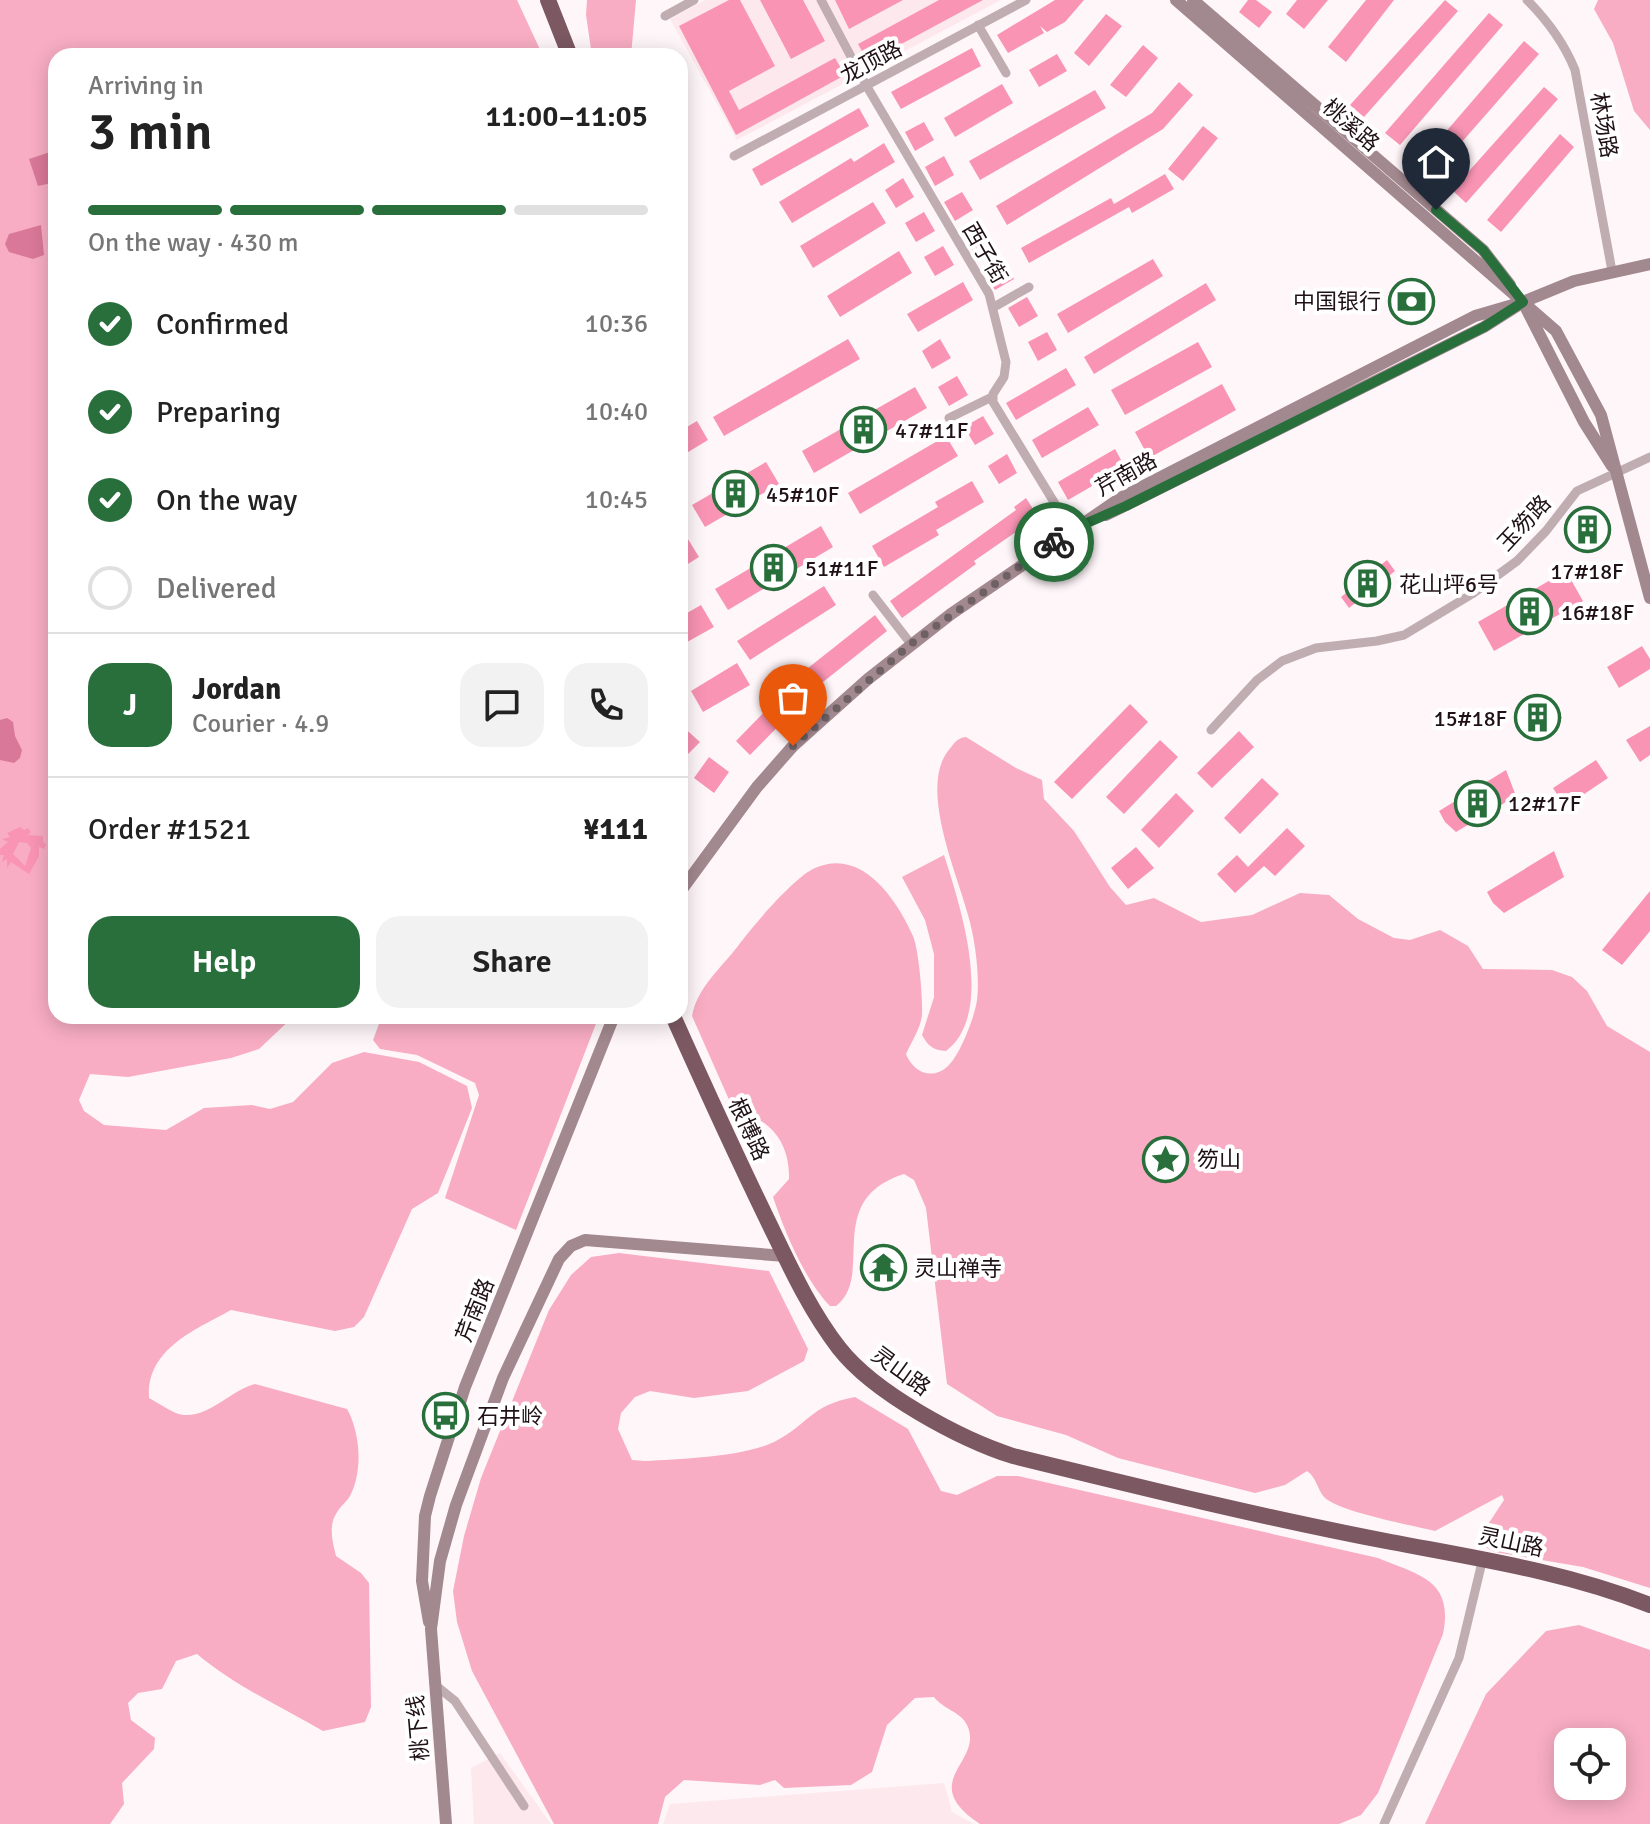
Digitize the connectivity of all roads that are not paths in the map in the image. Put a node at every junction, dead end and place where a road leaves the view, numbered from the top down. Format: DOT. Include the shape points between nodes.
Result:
graph roads {
  1 [pos="548,0"];
  2 [pos="694,0"];
  3 [pos="821,0"];
  4 [pos="1026,0"];
  5 [pos="1176,0"];
  6 [pos="1193,0"];
  7 [pos="1527,0"];
  8 [pos="665,16"];
  9 [pos="978,25"];
  10 [pos="567,48"];
  11 [pos="1006,73"];
  12 [pos="866,85"];
  13 [pos="734,156"];
  14 [pos="1650,264"];
  15 [pos="1612,271"];
  16 [pos="1029,287"];
  17 [pos="1523,302"];
  18 [pos="994,307"];
  19 [pos="992,397"];
  20 [pos="949,418"];
  21 [pos="1650,457"];
  22 [pos="1616,472"];
  23 [pos="1071,530"];
  24 [pos="873,595"];
  25 [pos="1650,598"];
  26 [pos="911,644"];
  27 [pos="1211,730"];
  28 [pos="688,881"];
  29 [pos="611,1024"];
  30 [pos="677,1024"];
  31 [pos="785,1256"];
  32 [pos="1483,1558"];
  33 [pos="1650,1605"];
  34 [pos="431,1629"];
  35 [pos="434,1684"];
  36 [pos="524,1806"];
  37 [pos="446,1824"];
  38 [pos="1384,1824"];
  1 -- 10 [label="highway"];
  2 -- 8 [label="street"];
  3 -- 12 [label="street, 西子街"];
  4 -- 9 [label="street, 龙顶路"];
  5 -- 17 [label="main road, 桃溪路"];
  6 -- 17 [label="main road, 桃溪路" via="1483,250"];
  7 -- 15 [label="street, 林场路" via="1568,51 1575,70"];
  9 -- 11 [label="street"];
  9 -- 12 [label="street, 龙顶路"];
  12 -- 13 [label="street, 龙顶路"];
  12 -- 18 [label="street, 西子街"];
  14 -- 15 [label="main road, 芹南路"];
  15 -- 17 [label="main road, 芹南路"];
  16 -- 18 [label="street"];
  17 -- 22 [label="main road" via="1590,433"];
  17 -- 22 [label="main road" via="1556,331 1601,415"];
  17 -- 23 [label="main road, 芹南路" via="1475,316 1122,497"];
  18 -- 19 [label="street, 西子街" via="1006,368"];
  19 -- 20 [label="street"];
  19 -- 23 [label="street"];
  21 -- 22 [label="street, 玉笏路"];
  22 -- 25 [label="main road"];
  22 -- 27 [label="street, 玉笏路" via="1577,491 1517,561 1472,594 1404,635 1316,648 1282,661"];
  23 -- 26 [label="main road, 芹南路"];
  24 -- 26 [label="street"];
  26 -- 28 [label="main road, 芹南路" via="793,746"];
  29 -- 34 [label="main road, 芹南路" via="465,1387 430,1496 422,1581"];
  30 -- 31 [label="highway, 根博路"];
  31 -- 32 [label="highway, 灵山路" via="820,1319 851,1360 920,1412 988,1448 1145,1489"];
  31 -- 34 [label="main road" via="585,1240 571,1246 544,1286 456,1505 440,1561"];
  32 -- 33 [label="highway, 灵山路" via="1604,1587"];
  32 -- 38 [label="street" via="1459,1658"];
  34 -- 35 [label="main road, 桃下线"];
  35 -- 36 [label="street" via="455,1701"];
  35 -- 37 [label="main road, 桃下线"];
}
